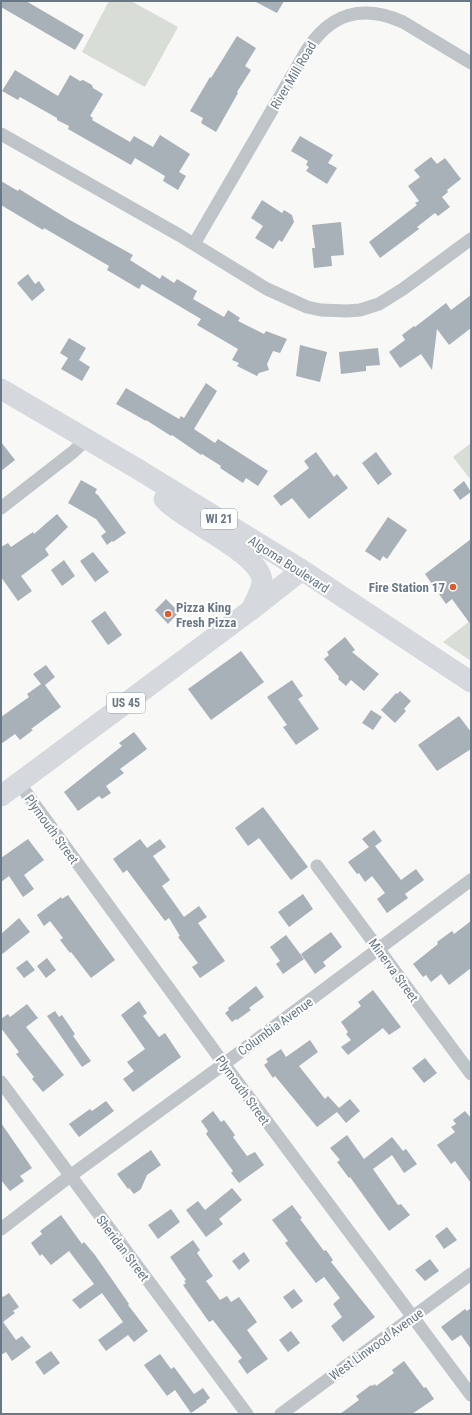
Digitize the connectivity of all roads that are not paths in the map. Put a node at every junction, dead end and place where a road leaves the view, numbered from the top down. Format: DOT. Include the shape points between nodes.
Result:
graph roads {
  1 [pos="471,63"];
  2 [pos="1,134"];
  3 [pos="471,238"];
  4 [pos="194,244"];
  5 [pos="1,390"];
  6 [pos="87,439"];
  7 [pos="136,468"];
  8 [pos="1,508"];
  9 [pos="302,570"];
  10 [pos="251,610"];
  11 [pos="471,682"];
  12 [pos="18,783"];
  13 [pos="1,796"];
  14 [pos="318,866"];
  15 [pos="471,880"];
  16 [pos="379,950"];
  17 [pos="224,1064"];
  18 [pos="471,1074"];
  19 [pos="1,1082"];
  20 [pos="70,1176"];
  21 [pos="1,1229"];
  22 [pos="471,1274"];
  23 [pos="413,1316"];
  24 [pos="471,1395"];
  25 [pos="247,1414"];
  26 [pos="281,1414"];
  1 -- 4 [label="street, River Mill Road" via="391,17 366,13 345,16 334,21 315,37"];
  2 -- 4 [label="street"];
  3 -- 4 [label="street" via="379,304 347,311 321,310 288,300 267,290"];
  5 -- 6 [label="main road, Algoma Boulevard / WI 21"];
  6 -- 7 [label="main road, Algoma Boulevard / WI 21"];
  6 -- 8 [label="street"];
  7 -- 9 [label="main road, Algoma Boulevard / WI 21"];
  7 -- 10 [label="main road" via="167,502 240,551 256,568 262,583"];
  9 -- 10 [label="main road, US 45"];
  9 -- 11 [label="main road, Algoma Boulevard"];
  10 -- 12 [label="main road, US 45"];
  12 -- 13 [label="main road, US 45"];
  12 -- 17 [label="street, Plymouth Street"];
  14 -- 16 [label="street, Minerva Street"];
  15 -- 16 [label="street, Columbia Avenue"];
  16 -- 17 [label="street, Columbia Avenue"];
  16 -- 18 [label="street, Minerva Street"];
  17 -- 20 [label="street, Columbia Avenue"];
  17 -- 23 [label="street, Plymouth Street"];
  19 -- 20 [label="street, Sheridan Street"];
  20 -- 21 [label="street, Columbia Avenue"];
  20 -- 25 [label="street, Sheridan Street"];
  22 -- 23 [label="street, West Linwood Avenue"];
  23 -- 24 [label="street, Plymouth Street"];
  23 -- 26 [label="street, West Linwood Avenue"];
}
